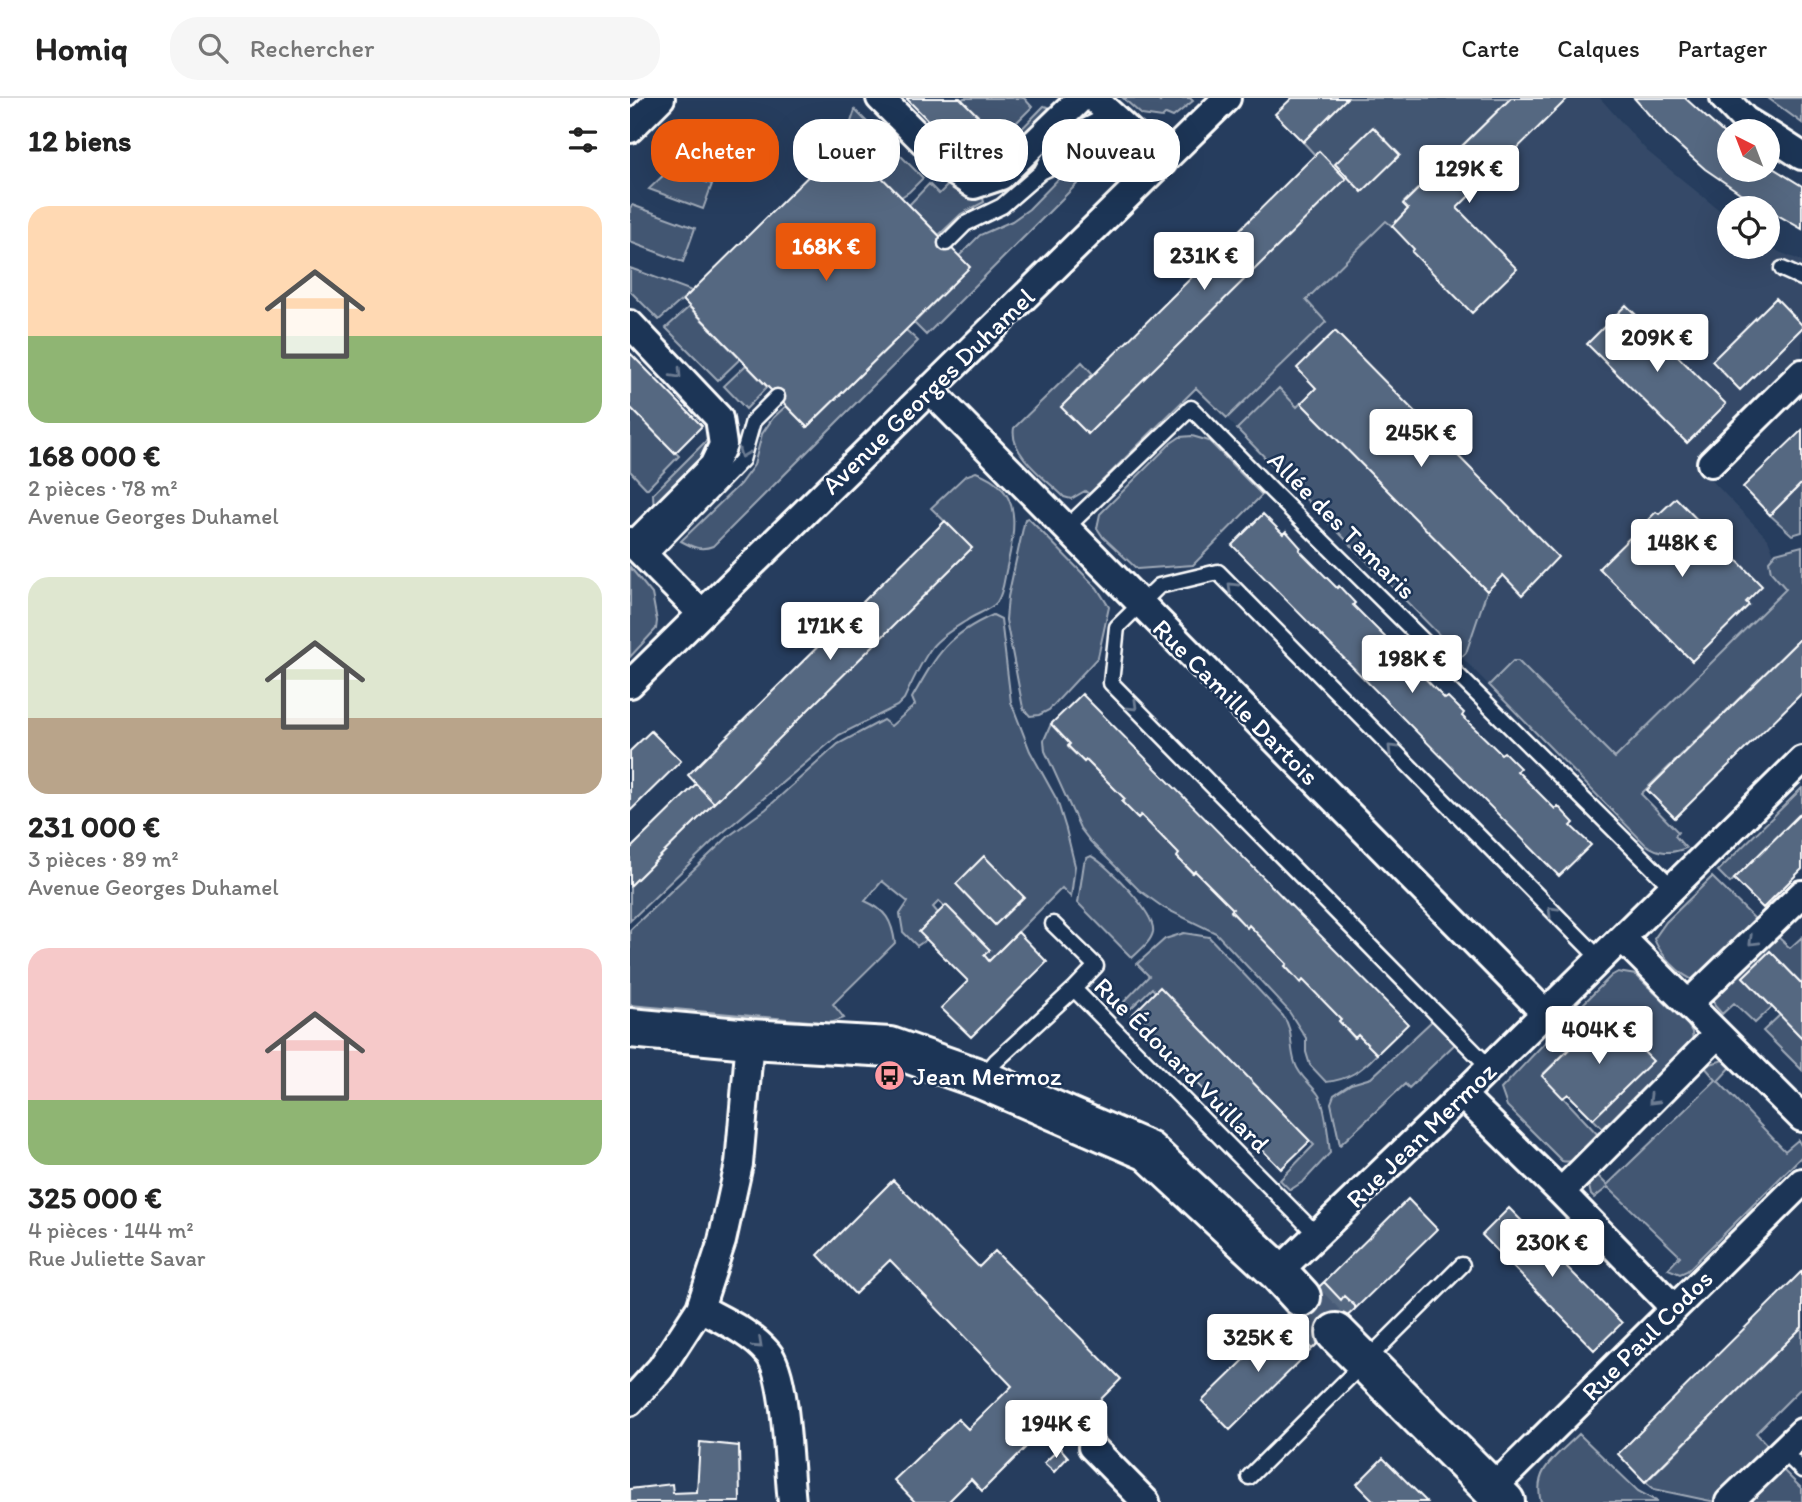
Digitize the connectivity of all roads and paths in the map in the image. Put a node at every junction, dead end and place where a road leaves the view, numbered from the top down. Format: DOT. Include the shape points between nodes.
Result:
graph roads {
  1 [pos="661,98"];
  2 [pos="880,98"];
  3 [pos="1081,98"];
  4 [pos="1227,98"];
  5 [pos="1724,98"];
  6 [pos="1102,106"];
  7 [pos="1116,119"];
  8 [pos="1744,119"];
  9 [pos="630,129"];
  10 [pos="1780,142"];
  11 [pos="1180,145"];
  12 [pos="1802,156"];
  13 [pos="1041,172"];
  14 [pos="1143,182"];
  15 [pos="1140,185"];
  16 [pos="946,243"];
  17 [pos="1782,269"];
  18 [pos="1802,278"];
  19 [pos="630,324"];
  20 [pos="1802,373"];
  21 [pos="929,389"];
  22 [pos="777,397"];
  23 [pos="1711,463"];
  24 [pos="1066,528"];
  25 [pos="637,548"];
  26 [pos="1140,604"];
  27 [pos="701,613"];
  28 [pos="630,684"];
  29 [pos="1802,760"];
  30 [pos="1672,887"];
  31 [pos="1802,894"];
  32 [pos="1053,924"];
  33 [pos="1622,938"];
  34 [pos="1600,959"];
  35 [pos="1074,989"];
  36 [pos="1689,1003"];
  37 [pos="1545,1013"];
  38 [pos="630,1028"];
  39 [pos="1718,1034"];
  40 [pos="750,1039"];
  41 [pos="1490,1068"];
  42 [pos="981,1079"];
  43 [pos="1462,1095"];
  44 [pos="1802,1118"];
  45 [pos="1802,1182"];
  46 [pos="1561,1192"];
  47 [pos="1317,1235"];
  48 [pos="1462,1265"];
  49 [pos="1289,1285"];
  50 [pos="700,1308"];
  51 [pos="1674,1308"];
  52 [pos="1336,1333"];
  53 [pos="1365,1362"];
  54 [pos="630,1402"];
  55 [pos="1802,1432"];
  56 [pos="1091,1447"];
  57 [pos="1783,1451"];
  58 [pos="1802,1470"];
  59 [pos="1249,1477"];
  60 [pos="1499,1495"];
  61 [pos="792,1502"];
  62 [pos="1146,1502"];
  63 [pos="1729,1502"];
  1 -- 9 [label="street"];
  2 -- 3 [label="street" via="952,170 974,185 1001,176"];
  4 -- 11 [label="street, Avenue Georges Duhamel"];
  5 -- 8 [label="street"];
  6 -- 7 [label="street"];
  6 -- 13 [label="lane" via="1049,156"];
  10 -- 12 [label="street"];
  13 -- 15 [label="lane" via="1088,150 1103,150"];
  13 -- 16 [label="lane" via="1002,206 965,224"];
  14 -- 15 [label="street, Avenue Georges Duhamel"];
  15 -- 21 [label="street, Avenue Georges Duhamel"];
  17 -- 18 [label="lane"];
  19 -- 25 [label="street, one-way" via="719,418 723,445 713,466"];
  20 -- 23 [label="street"];
  21 -- 24 [label="street, Rue Camille Dartois"];
  21 -- 27 [label="street, Avenue Georges Duhamel"];
  22 -- 25 [label="lane, one-way" via="753,421 742,460"];
  24 -- 26 [label="street, Rue Camille Dartois"];
  24 -- 30 [label="lane, Allée des Tamaris" via="1191,408"];
  25 -- 27 [label="street"];
  34 -- 26 [label="lane, one-way" via="1218,572 1159,586"];
  26 -- 37 [label="street, Rue Camille Dartois"];
  26 -- 41 [label="lane, one-way" via="1117,628 1111,683"];
  27 -- 28 [label="street, Avenue Georges Duhamel"];
  29 -- 30 [label="street, Rue Jean Mermoz"];
  30 -- 33 [label="street, Rue Jean Mermoz"];
  31 -- 36 [label="street, one-way"];
  32 -- 35 [label="lane" via="1096,966"];
  33 -- 34 [label="street, Rue Jean Mermoz"];
  33 -- 36 [label="street"];
  34 -- 37 [label="street, Rue Jean Mermoz"];
  35 -- 42 [label="lane, Rue Édouard Vuillard"];
  35 -- 47 [label="lane, Rue Édouard Vuillard"];
  36 -- 39 [label="street"];
  37 -- 41 [label="street, Rue Jean Mermoz"];
  38 -- 40 [label="street"];
  39 -- 44 [label="street"];
  39 -- 46 [label="street, one-way"];
  40 -- 42 [label="street" via="890,1047"];
  40 -- 50 [label="street" via="739,1164 722,1241"];
  41 -- 43 [label="street, Rue Jean Mermoz"];
  42 -- 49 [label="street" via="1148,1151"];
  43 -- 46 [label="street"];
  43 -- 47 [label="street, Rue Jean Mermoz"];
  45 -- 51 [label="street, Rue Paul Codos"];
  46 -- 51 [label="street"];
  47 -- 49 [label="street, Rue Jean Mermoz"];
  48 -- 53 [label="lane"];
  50 -- 54 [label="street" via="661,1368"];
  50 -- 61 [label="street, one-way" via="750,1336 770,1355 783,1397"];
  51 -- 60 [label="street, Rue Paul Codos"];
  52 -- 53 [label="street"];
  53 -- 59 [label="lane"];
  53 -- 60 [label="street"];
  55 -- 57 [label="street"];
  56 -- 62 [label="street"];
  57 -- 58 [label="lane"];
  57 -- 63 [label="street"];
}
